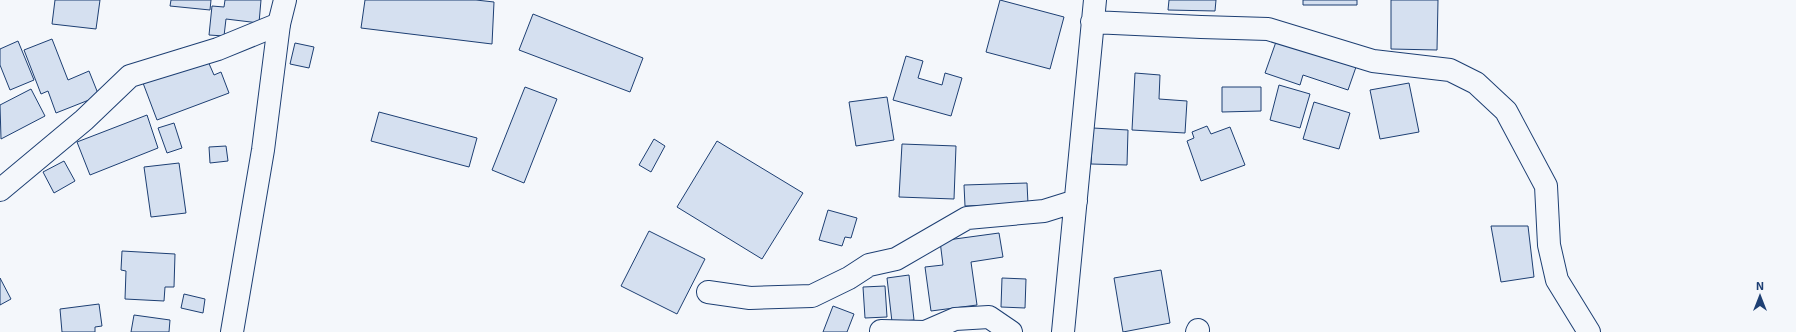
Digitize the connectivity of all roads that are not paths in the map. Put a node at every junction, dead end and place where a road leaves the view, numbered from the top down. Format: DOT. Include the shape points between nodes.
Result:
graph roads {
  1 [pos="285,0"];
  2 [pos="1095,0"];
  3 [pos="1092,22"];
  4 [pos="279,24"];
  5 [pos="0,190"];
  6 [pos="1076,201"];
  7 [pos="708,292"];
  8 [pos="881,331"];
  9 [pos="232,332"];
  10 [pos="1011,332"];
  11 [pos="1063,332"];
  12 [pos="1589,332"];
  1 -- 4 [label="street"];
  2 -- 3 [label="street"];
  3 -- 6 [label="street"];
  3 -- 12 [label="street" via="1268,28 1373,61 1450,70 1476,82 1506,111 1546,186 1549,245 1557,280"];
  4 -- 5 [label="street" via="218,49 130,76 84,120"];
  4 -- 9 [label="street" via="263,150"];
  6 -- 7 [label="street" via="1044,211 967,218 896,259 869,265 812,296 750,298"];
  6 -- 11 [label="street"];
  8 -- 10 [label="street" via="925,332 955,319 989,317"];
}
